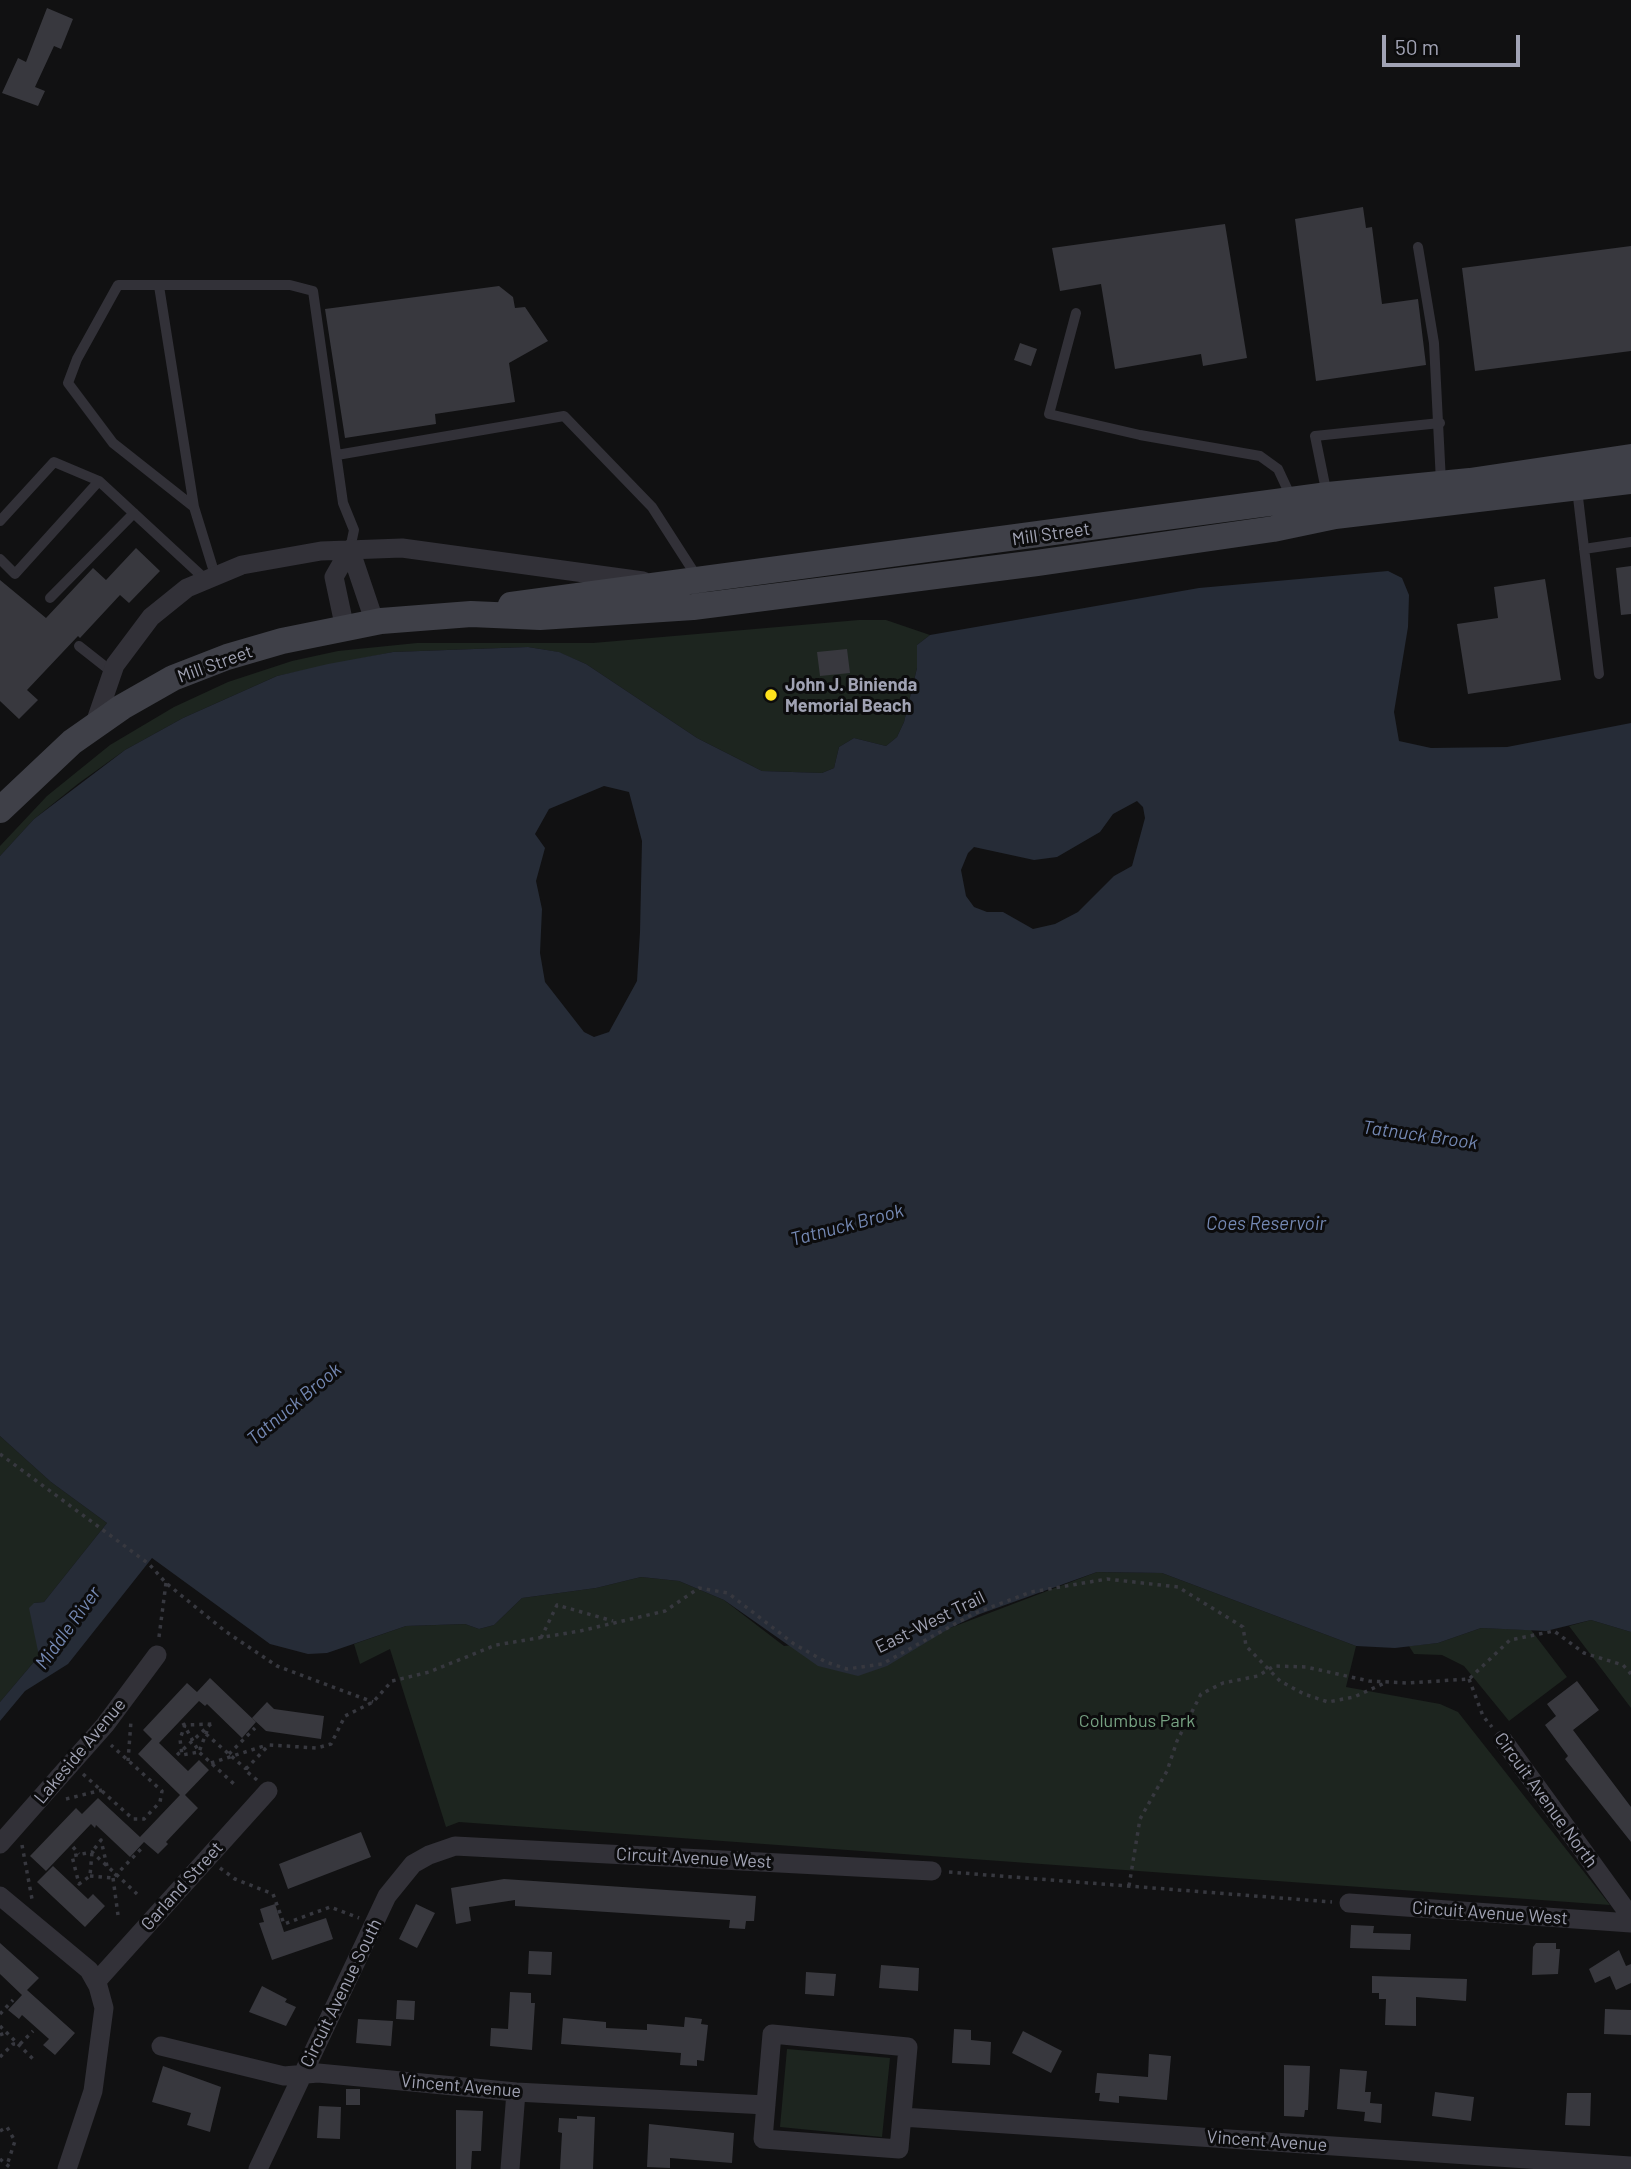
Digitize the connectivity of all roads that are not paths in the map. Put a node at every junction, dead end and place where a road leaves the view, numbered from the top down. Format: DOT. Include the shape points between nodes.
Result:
graph roads {
  1 [pos="1418,247"];
  2 [pos="159,286"];
  3 [pos="1076,313"];
  4 [pos="1440,423"];
  5 [pos="337,455"];
  6 [pos="1631,457"];
  7 [pos="99,481"];
  8 [pos="1631,481"];
  9 [pos="1441,482"];
  10 [pos="1576,488"];
  11 [pos="1466,492"];
  12 [pos="1328,495"];
  13 [pos="1293,501"];
  14 [pos="194,507"];
  15 [pos="134,513"];
  16 [pos="0,521"];
  17 [pos="1631,542"];
  18 [pos="350,549"];
  19 [pos="1584,549"];
  20 [pos="0,559"];
  21 [pos="210,577"];
  22 [pos="699,580"];
  23 [pos="669,584"];
  24 [pos="50,598"];
  25 [pos="471,614"];
  26 [pos="376,622"];
  27 [pos="345,629"];
  28 [pos="79,646"];
  29 [pos="112,672"];
  30 [pos="1599,674"];
  31 [pos="94,726"];
  32 [pos="0,810"];
  33 [pos="157,1655"];
  34 [pos="1503,1740"];
  35 [pos="268,1791"];
  36 [pos="0,1844"];
  37 [pos="456,1846"];
  38 [pos="932,1871"];
  39 [pos="0,1896"];
  40 [pos="1349,1903"];
  41 [pos="1631,1917"];
  42 [pos="1631,1923"];
  43 [pos="96,1982"];
  44 [pos="160,2046"];
  45 [pos="301,2075"];
  46 [pos="516,2092"];
  47 [pos="766,2105"];
  48 [pos="902,2117"];
  49 [pos="1631,2166"];
  50 [pos="67,2169"];
  51 [pos="258,2169"];
  52 [pos="510,2169"];
  1 -- 4 [label="lane" via="1434,343"];
  2 -- 5 [label="lane" via="290,285 313,291"];
  2 -- 14 [label="lane"];
  2 -- 14 [label="lane" via="118,285 68,383 113,443"];
  3 -- 13 [label="lane" via="1049,414 1259,456 1278,469"];
  4 -- 9 [label="lane"];
  4 -- 12 [label="lane" via="1315,436"];
  5 -- 18 [label="lane" via="343,503 354,530"];
  5 -- 22 [label="lane" via="564,416 652,507"];
  6 -- 11 [label="main road, Mill Street"];
  7 -- 15 [label="lane"];
  7 -- 16 [label="lane" via="54,462"];
  7 -- 20 [label="lane" via="15,575"];
  8 -- 10 [label="main road, Mill Street"];
  9 -- 11 [label="main road, Mill Street"];
  9 -- 12 [label="main road, Mill Street"];
  10 -- 11 [label="main road, Mill Street"];
  10 -- 19 [label="lane"];
  11 -- 25 [label="main road, Mill Street" via="1273,529 693,607 540,617"];
  12 -- 13 [label="main road, Mill Street"];
  13 -- 22 [label="main road, Mill Street"];
  14 -- 21 [label="lane"];
  15 -- 21 [label="lane"];
  15 -- 24 [label="lane"];
  17 -- 19 [label="lane"];
  18 -- 21 [label="street" via="242,565"];
  18 -- 23 [label="street" via="428,551"];
  18 -- 26 [label="street"];
  18 -- 27 [label="street" via="334,577"];
  19 -- 30 [label="lane"];
  21 -- 29 [label="street" via="177,594 151,617"];
  22 -- 23 [label="main road, Mill Street"];
  23 -- 25 [label="main road, Mill Street" via="531,600"];
  25 -- 26 [label="main road, Mill Street"];
  26 -- 27 [label="main road, Mill Street"];
  27 -- 31 [label="main road, Mill Street" via="282,641 205,665 173,678"];
  28 -- 29 [label="lane"];
  29 -- 31 [label="street"];
  31 -- 32 [label="main road, Mill Street" via="27,781"];
  33 -- 36 [label="street, Lakeside Avenue" via="105,1725"];
  34 -- 41 [label="street, Circuit Avenue North"];
  35 -- 43 [label="street, Garland Street"];
  37 -- 38 [label="street, Circuit Avenue West"];
  37 -- 45 [label="street, Circuit Avenue South" via="413,1864 387,1896"];
  39 -- 43 [label="street" via="89,1970"];
  40 -- 42 [label="street, Circuit Avenue West"];
  43 -- 50 [label="street" via="104,2008 93,2091"];
  44 -- 45 [label="street, Vincent Avenue" via="284,2076"];
  45 -- 46 [label="street, Vincent Avenue"];
  45 -- 51 [label="street, Circuit Avenue South"];
  46 -- 47 [label="street, Vincent Avenue"];
  46 -- 52 [label="street"];
  47 -- 48 [label="street" via="763,2139 899,2149"];
  47 -- 48 [label="street" via="772,2034 908,2046"];
  48 -- 49 [label="street, Vincent Avenue"];
}
